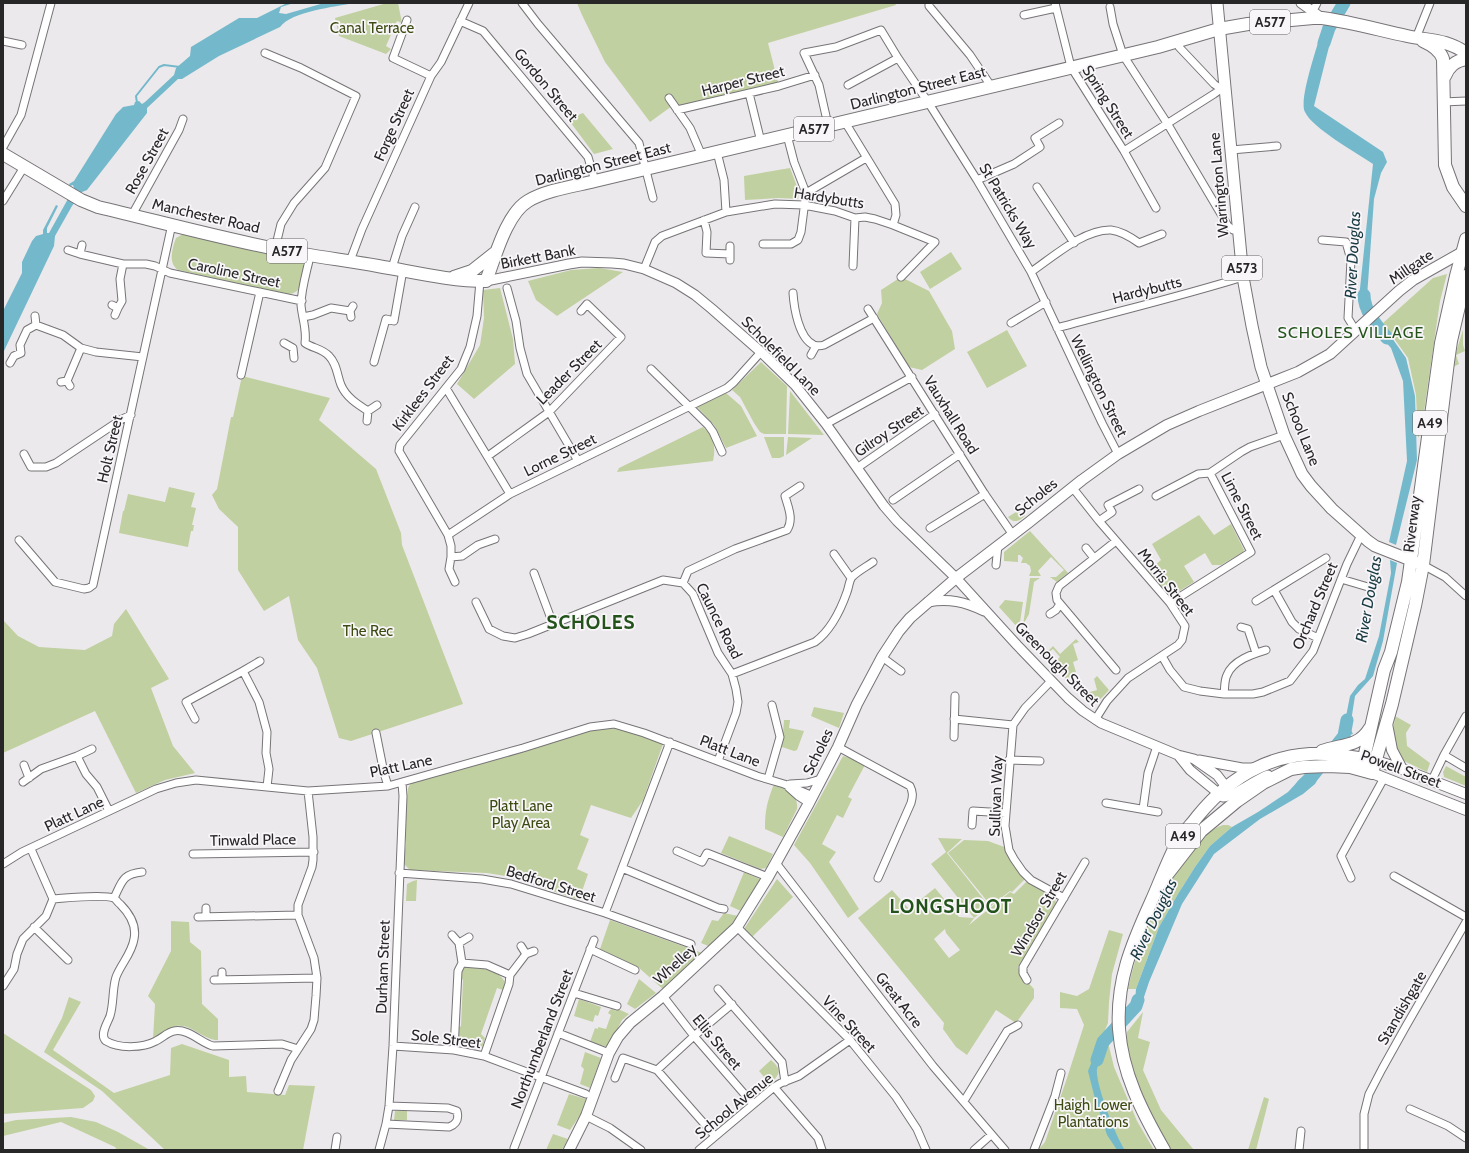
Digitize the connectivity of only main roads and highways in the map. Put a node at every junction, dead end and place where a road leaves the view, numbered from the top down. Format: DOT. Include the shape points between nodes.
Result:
graph roads {
  1 [pos="1217,3"];
  2 [pos="1219,29"];
  3 [pos="1416,38"];
  4 [pos="1466,53"];
  5 [pos="1466,59"];
  6 [pos="1444,79"];
  7 [pos="3,154"];
  8 [pos="1466,206"];
  9 [pos="1466,240"];
  10 [pos="498,250"];
  11 [pos="1464,251"];
  12 [pos="1466,276"];
  13 [pos="444,278"];
  14 [pos="483,281"];
  15 [pos="1372,317"];
  16 [pos="1266,383"];
  17 [pos="1410,559"];
  18 [pos="1423,565"];
  19 [pos="1387,722"];
  20 [pos="1372,723"];
  21 [pos="1332,754"];
  22 [pos="1376,761"];
  23 [pos="1366,767"];
  24 [pos="1402,768"];
  25 [pos="1228,794"];
  26 [pos="1466,794"];
  27 [pos="811,800"];
  28 [pos="1466,810"];
  29 [pos="1159,885"];
  30 [pos="569,1150"];
  31 [pos="1164,1150"];
  1 -- 2 [label="main road, A573"];
  2 -- 3 [label="highway, A577" via="1292,19 1330,20"];
  2 -- 10 [label="highway, Darlington Street East / A577" via="1123,55 545,194 524,204 511,219"];
  2 -- 16 [label="main road, Warrington Lane / A573" via="1243,277 1253,333"];
  3 -- 4 [label="highway, A577" via="1438,40"];
  3 -- 6 [label="highway, A577" via="1428,43 1442,55"];
  5 -- 6 [label="highway" via="1452,64"];
  6 -- 8 [label="highway, A577" via="1445,165 1453,187"];
  7 -- 13 [label="highway, Manchester Road / A577" via="64,191 98,207 274,249"];
  9 -- 11 [label="highway, Riverway / A49"];
  10 -- 13 [label="highway" via="472,271"];
  10 -- 14 [label="highway, Darlington Street East / A577"];
  11 -- 15 [label="main road, Millgate" via="1414,280"];
  11 -- 17 [label="highway, Riverway / A49" via="1441,343"];
  12 -- 18 [label="highway, Riverway / A49" via="1449,355"];
  13 -- 14 [label="highway, Manchester Road / A577"];
  15 -- 16 [label="main road, Scholes" via="1322,359 1298,372"];
  16 -- 17 [label="main road, School Lane / A573" via="1297,465 1311,486 1332,509 1375,546"];
  16 -- 27 [label="main road, Scholes" via="1167,426 1118,454 1072,487 928,602 899,631 882,657"];
  17 -- 18 [label="main road, A573"];
  17 -- 20 [label="highway, Riverway / A49" via="1408,582"];
  18 -- 19 [label="highway, Riverway / A49"];
  19 -- 22 [label="highway, Riverway / A49"];
  19 -- 24 [label="main road" via="1392,750"];
  20 -- 21 [label="highway, Riverway / A49" via="1363,738"];
  20 -- 23 [label="highway, Riverway / A49"];
  21 -- 23 [label="highway, Powell Street / A49"];
  21 -- 25 [label="highway, Powell Street / A49" via="1315,766 1291,769 1263,783"];
  21 -- 25 [label="highway, Powell Street / A49" via="1288,758 1255,768 1242,775"];
  22 -- 23 [label="highway, Powell Street / A49"];
  22 -- 24 [label="main road, Powell Street"];
  23 -- 28 [label="main road, Powell Street" via="1384,778"];
  24 -- 26 [label="main road, Powell Street"];
  25 -- 29 [label="highway, A49"];
  25 -- 29 [label="highway, A49" via="1206,805 1178,842"];
  27 -- 30 [label="main road, Whelley" via="738,927 630,1023 618,1037 609,1053 586,1116"];
  29 -- 31 [label="highway, A49" via="1128,954 1119,1013 1120,1037 1130,1082"];
}
